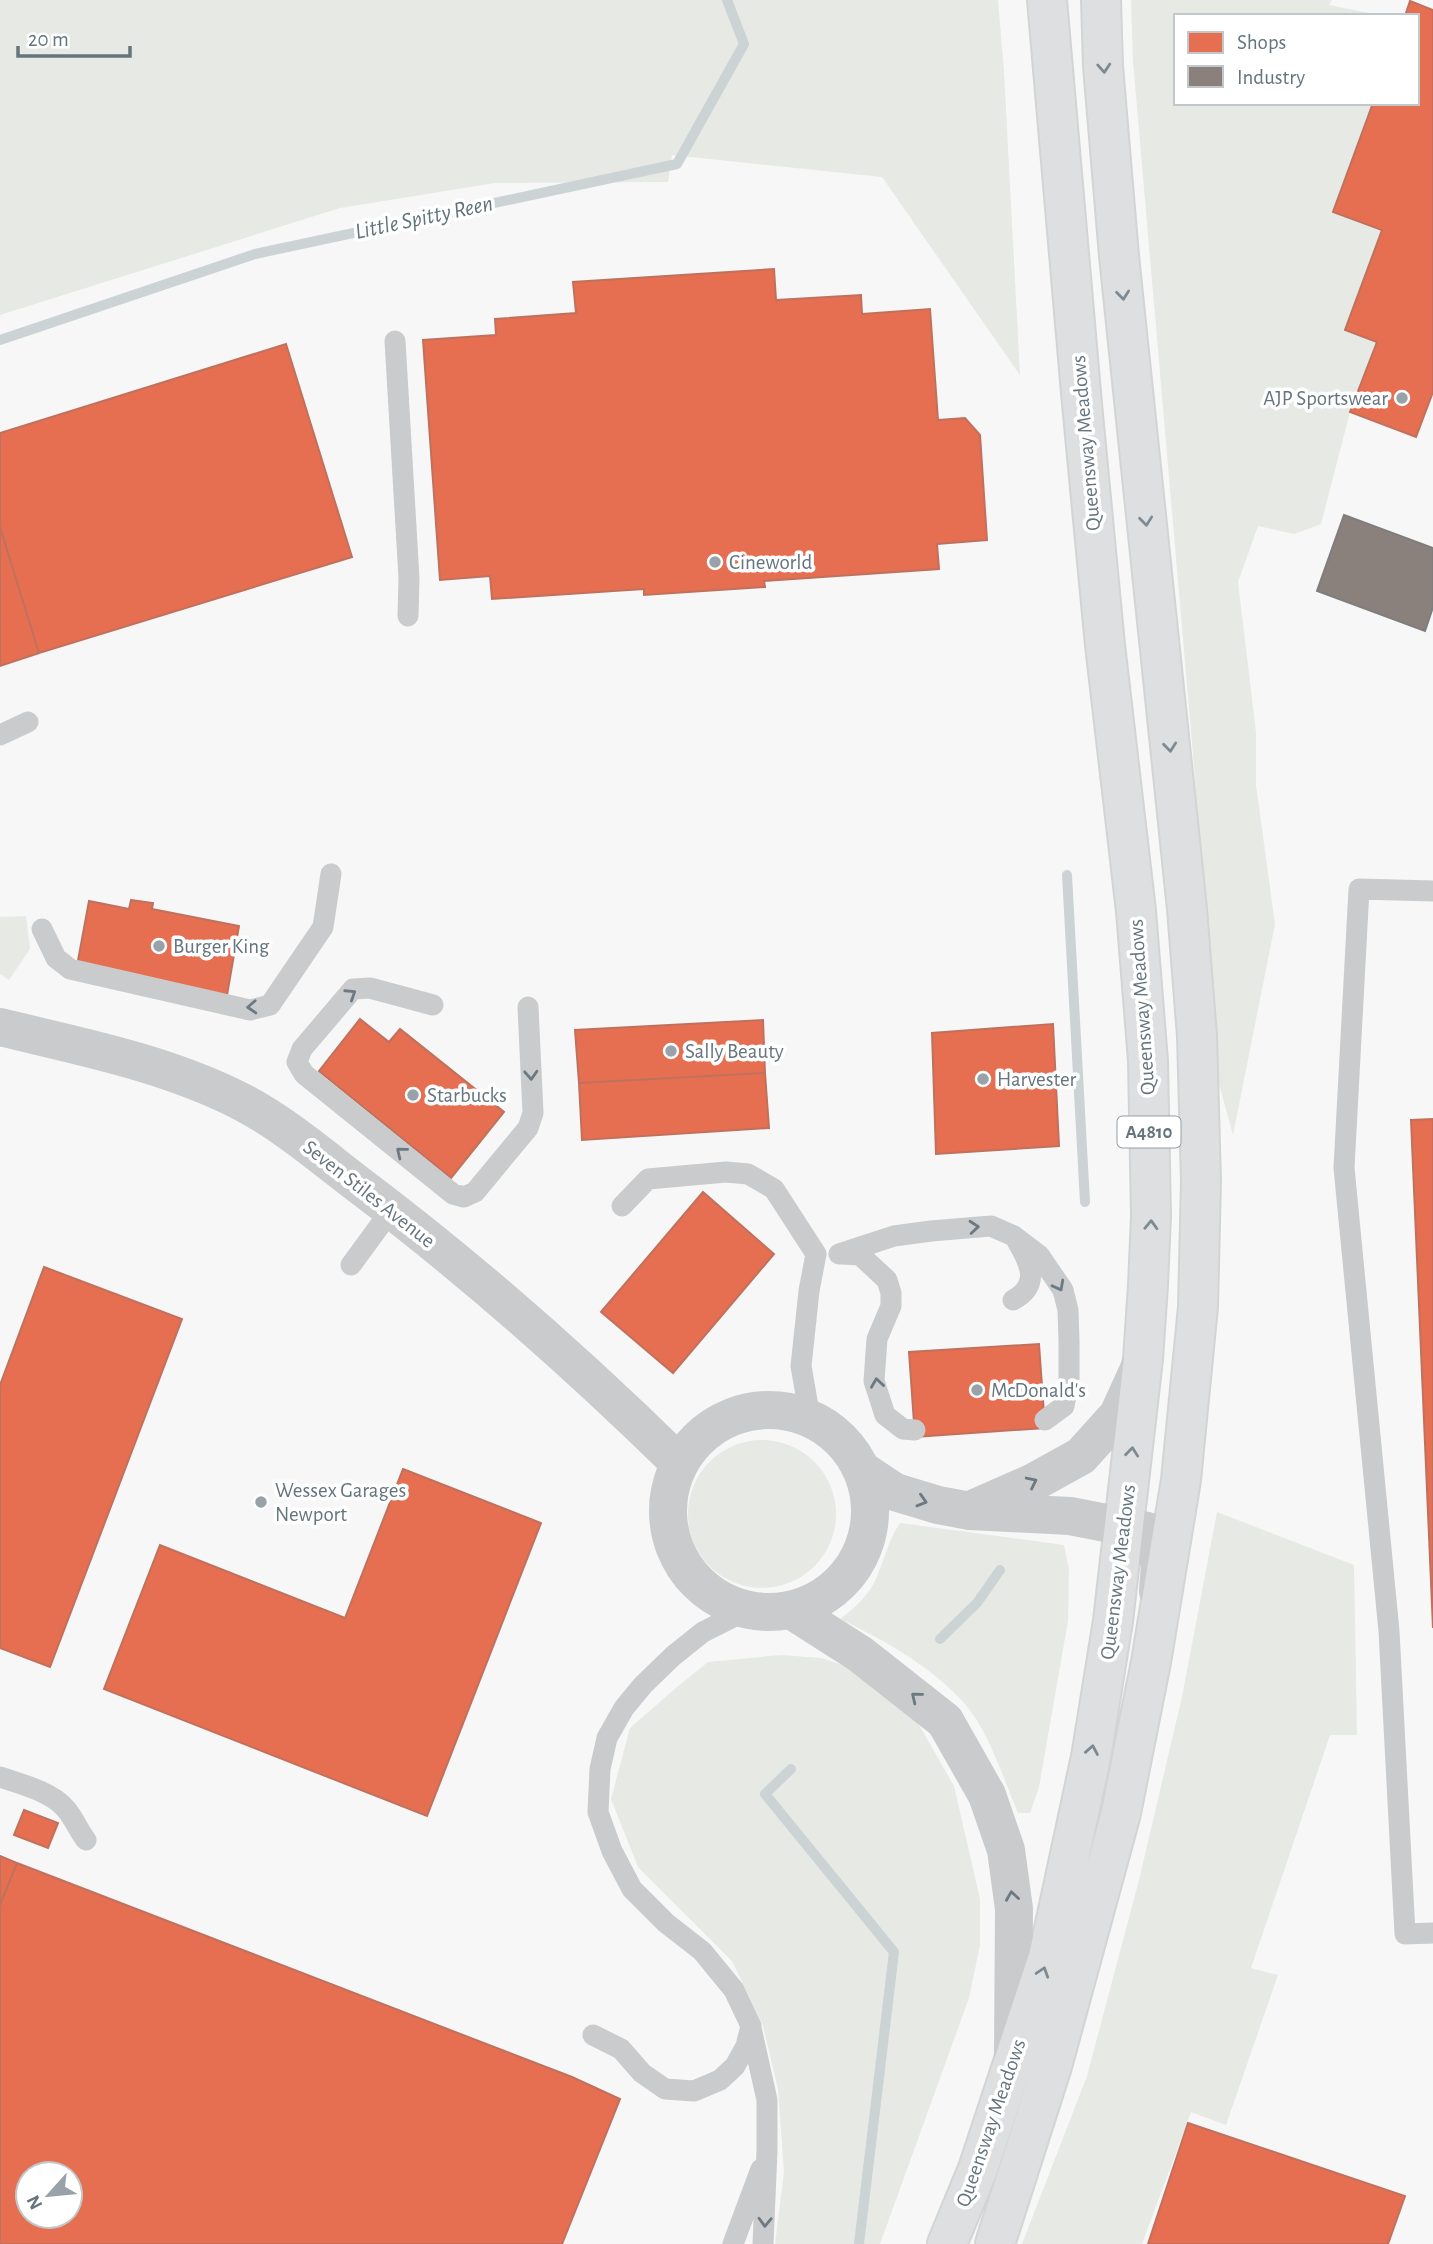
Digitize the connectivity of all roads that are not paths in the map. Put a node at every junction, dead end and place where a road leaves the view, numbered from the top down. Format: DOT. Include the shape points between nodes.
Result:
graph roads {
  1 [pos="1047,0"];
  2 [pos="1101,0"];
  3 [pos="395,341"];
  4 [pos="408,616"];
  5 [pos="28,722"];
  6 [pos="0,735"];
  7 [pos="331,874"];
  8 [pos="1433,891"];
  9 [pos="42,929"];
  10 [pos="433,1005"];
  11 [pos="527,1007"];
  12 [pos="0,1027"];
  13 [pos="622,1206"];
  14 [pos="392,1209"];
  15 [pos="1014,1236"];
  16 [pos="816,1254"];
  17 [pos="839,1254"];
  18 [pos="351,1265"];
  19 [pos="1013,1300"];
  20 [pos="1143,1359"];
  21 [pos="810,1418"];
  22 [pos="1045,1420"];
  23 [pos="915,1430"];
  24 [pos="679,1462"];
  25 [pos="862,1470"];
  26 [pos="970,1511"];
  27 [pos="1124,1526"];
  28 [pos="747,1610"];
  29 [pos="791,1610"];
  30 [pos="1156,1636"];
  31 [pos="0,1777"];
  32 [pos="86,1840"];
  33 [pos="1433,1933"];
  34 [pos="751,2026"];
  35 [pos="593,2035"];
  36 [pos="1013,2062"];
  37 [pos="767,2151"];
  38 [pos="733,2244"];
  39 [pos="763,2244"];
  40 [pos="947,2244"];
  41 [pos="995,2244"];
  20 -- 1 [label="main road, Queensway Meadows / A4810, one-way" via="1151,1216 1148,1061"];
  2 -- 30 [label="main road, Queensway Meadows / A4810, one-way" via="1119,256 1198,1049 1198,1307 1181,1480"];
  3 -- 4 [label="lane" via="410,578"];
  5 -- 6 [label="lane"];
  7 -- 9 [label="lane, one-way" via="323,927 270,1005 250,1010 71,969 56,958"];
  8 -- 33 [label="lane" via="1359,889 1344,1168 1389,1631 1405,1934"];
  11 -- 10 [label="lane, one-way" via="533,1113 528,1128 475,1192 464,1198 453,1194 304,1074 297,1062 302,1049 353,989 370,988"];
  12 -- 14 [label="street, Seven Stiles Avenue" via="122,1056 212,1088 276,1122"];
  13 -- 16 [label="lane" via="648,1179 748,1174 774,1189"];
  14 -- 18 [label="lane"];
  14 -- 24 [label="street, Seven Stiles Avenue" via="588,1374"];
  17 -- 15 [label="lane, one-way" via="894,1236 931,1231 991,1226"];
  15 -- 19 [label="lane" via="1027,1259 1031,1281 1024,1294"];
  15 -- 22 [label="lane, one-way" via="1039,1255 1063,1290 1068,1310 1069,1379 1064,1406"];
  16 -- 17 [label="lane"];
  16 -- 21 [label="lane" via="801,1366"];
  23 -- 17 [label="lane, one-way" via="903,1429 885,1415 874,1381 877,1339 891,1306 887,1280 860,1255"];
  26 -- 20 [label="street, one-way" via="1080,1456 1118,1415"];
  27 -- 20 [label="main road, Queensway Meadows / A4810, one-way"];
  21 -- 24 [label="street" via="761,1410 722,1420 697,1438"];
  21 -- 25 [label="street" via="849,1448"];
  24 -- 28 [label="street" via="669,1492 668,1523 677,1553 694,1579 718,1599"];
  25 -- 26 [label="street, one-way" via="895,1492"];
  25 -- 29 [label="street" via="870,1520 856,1562 833,1590"];
  26 -- 27 [label="street" via="1070,1516"];
  27 -- 30 [label="street" via="1147,1531 1160,1564"];
  36 -- 27 [label="main road, Queensway Meadows / A4810, one-way" via="1048,1957 1091,1757"];
  28 -- 29 [label="street"];
  28 -- 34 [label="lane" via="697,1637 624,1708 607,1738 598,1812 632,1889 702,1951 734,1990"];
  36 -- 29 [label="street, one-way" via="1014,1909 1006,1850 987,1795 945,1721 860,1654"];
  30 -- 41 [label="main road, Queensway Meadows / A4810" via="1121,1813 1052,2066"];
  31 -- 32 [label="lane" via="52,1797 66,1808"];
  34 -- 35 [label="lane" via="735,2066 720,2080 694,2091 666,2089 642,2073 621,2049"];
  34 -- 37 [label="lane" via="767,2100"];
  36 -- 40 [label="main road, Queensway Meadows / A4810" via="978,2169"];
  37 -- 38 [label="lane"];
  37 -- 39 [label="lane, one-way"];
}
